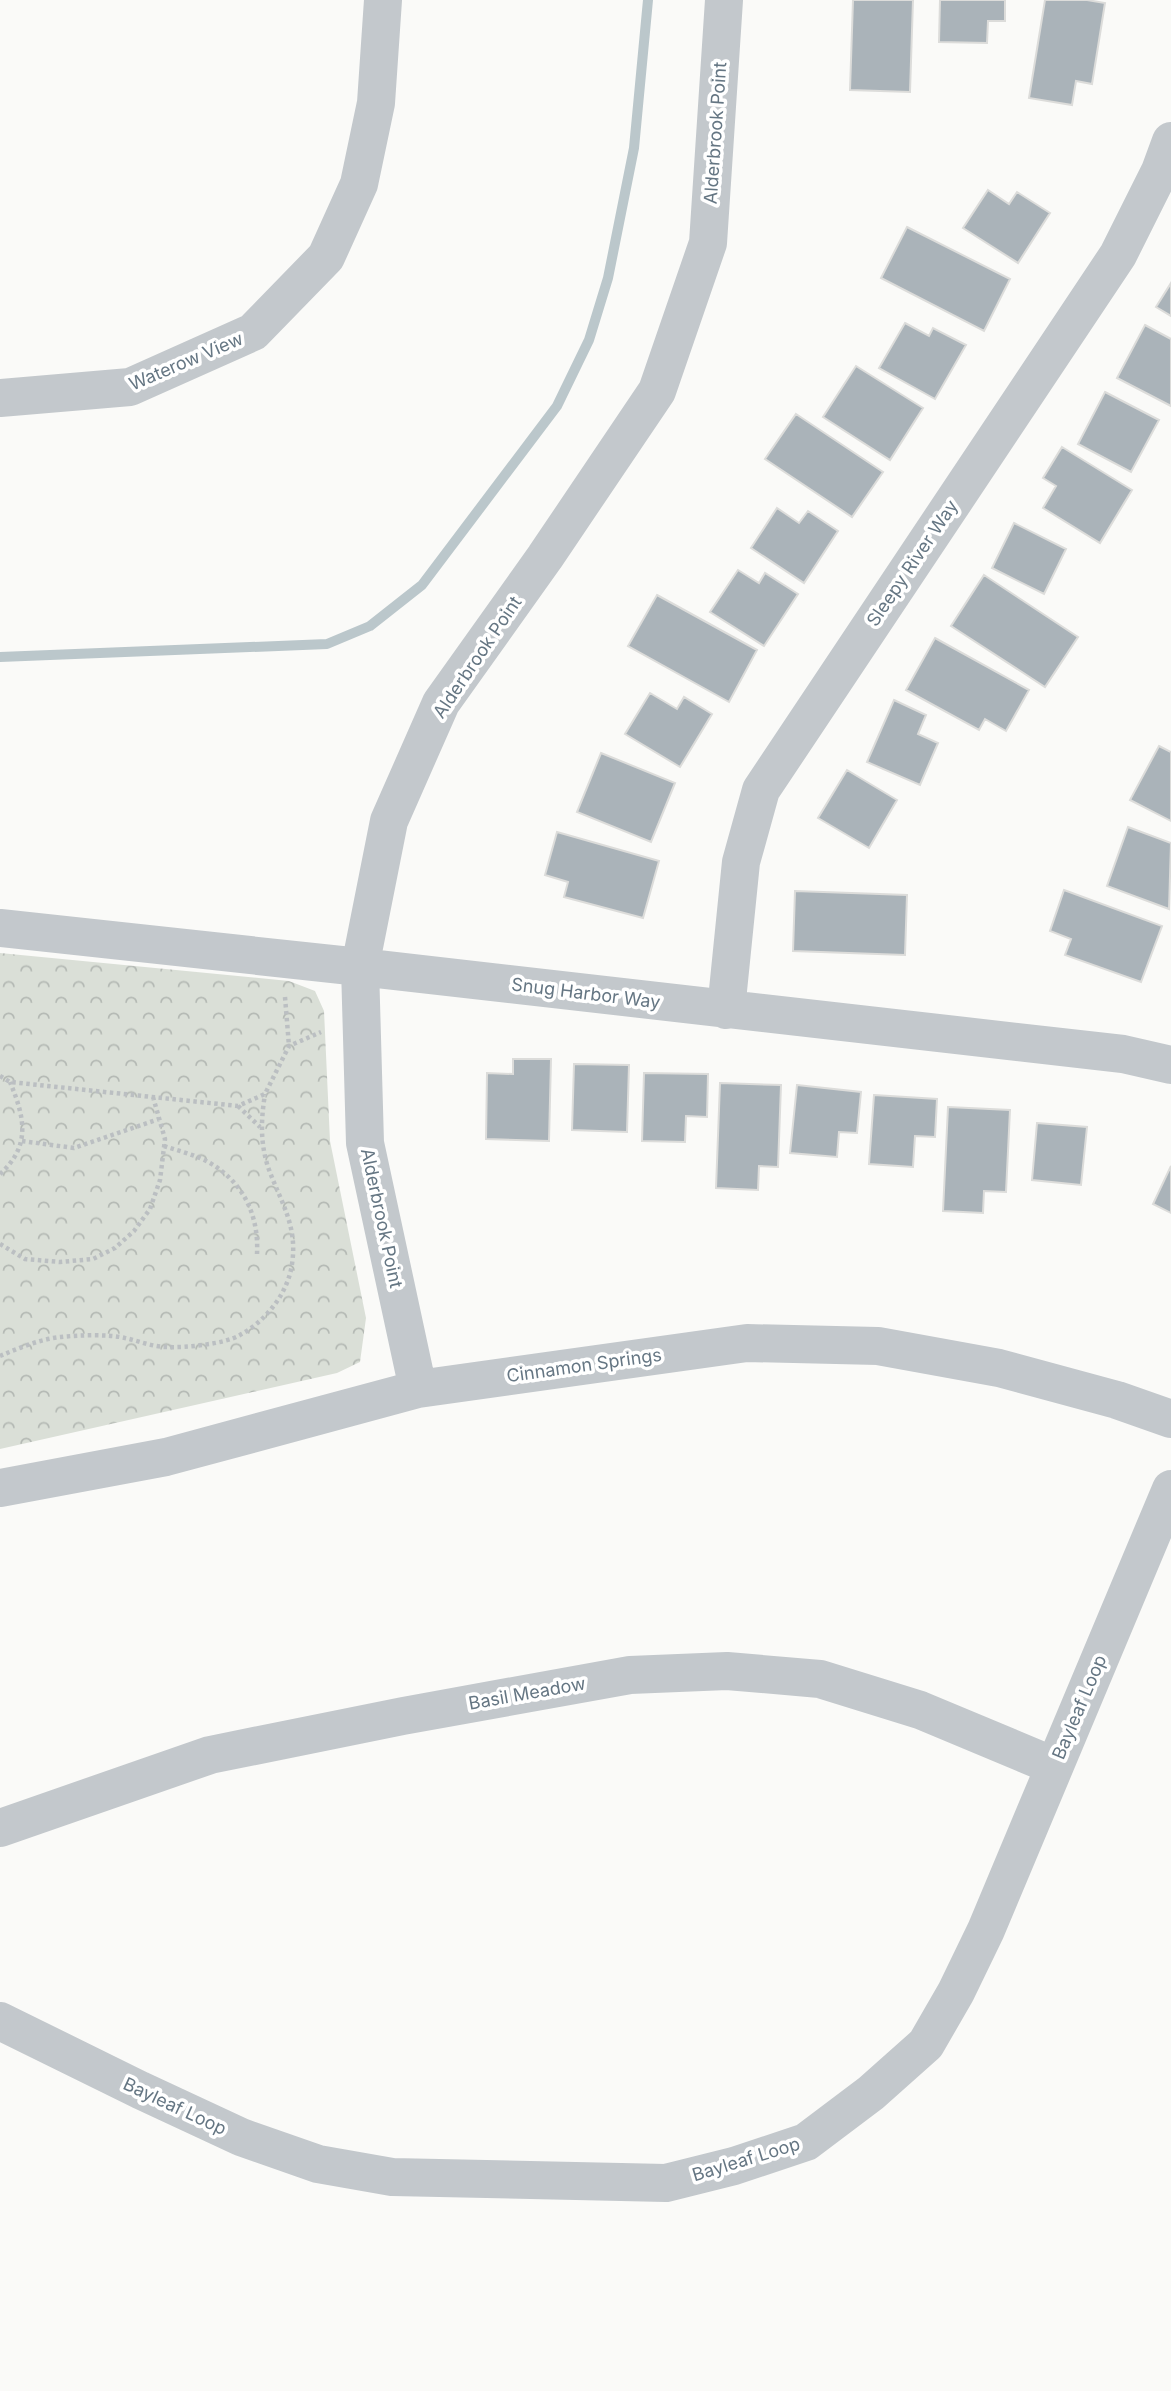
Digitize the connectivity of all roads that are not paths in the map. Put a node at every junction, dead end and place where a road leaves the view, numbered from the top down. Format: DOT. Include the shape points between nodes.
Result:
graph roads {
  1 [pos="383,0"];
  2 [pos="724,0"];
  3 [pos="1171,141"];
  4 [pos="0,398"];
  5 [pos="0,928"];
  6 [pos="360,967"];
  7 [pos="726,1010"];
  8 [pos="1171,1065"];
  9 [pos="418,1389"];
  10 [pos="1171,1419"];
  11 [pos="0,1488"];
  12 [pos="1171,1489"];
  13 [pos="1054,1766"];
  14 [pos="0,1828"];
  15 [pos="0,2021"];
  1 -- 4 [label="street, Waterow View" via="376,103 359,184 326,257 253,332 130,387"];
  2 -- 6 [label="street, Alderbrook Point" via="708,243 657,391 441,703 389,821"];
  3 -- 7 [label="street, Sleepy River Way" via="1118,255 761,789 741,862"];
  5 -- 6 [label="street, Snug Harbor Way"];
  6 -- 7 [label="street, Snug Harbor Way"];
  6 -- 9 [label="street, Alderbrook Point" via="365,1143"];
  7 -- 8 [label="street, Snug Harbor Way" via="1123,1055"];
  9 -- 10 [label="street, Cinnamon Springs" via="747,1343 878,1346 999,1368"];
  9 -- 11 [label="street, Cinnamon Springs" via="166,1457"];
  12 -- 13 [label="street, Bayleaf Loop"];
  13 -- 14 [label="street, Basil Meadow" via="920,1710 820,1679 727,1671 630,1675 210,1755"];
  13 -- 15 [label="street, Bayleaf Loop" via="986,1930 926,2044 806,2142 666,2183 391,2177 318,2164 241,2137"];
}
